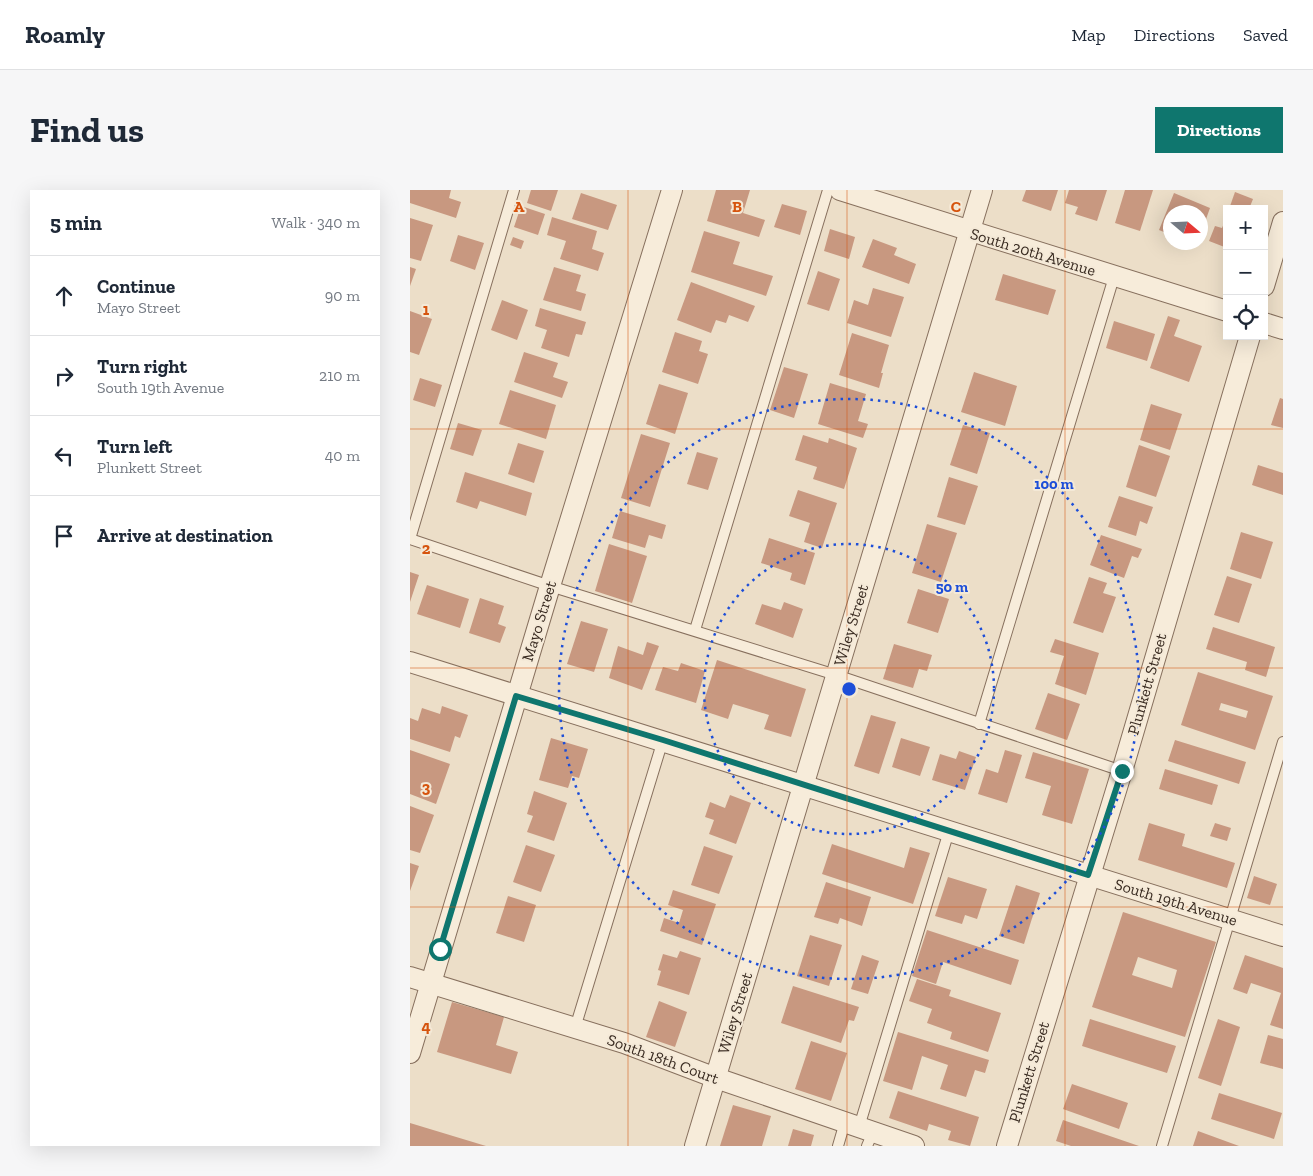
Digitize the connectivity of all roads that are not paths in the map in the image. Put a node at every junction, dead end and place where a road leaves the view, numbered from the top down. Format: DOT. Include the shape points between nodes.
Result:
graph roads {
  1 [pos="514,190"];
  2 [pos="672,190"];
  3 [pos="828,190"];
  4 [pos="840,190"];
  5 [pos="982,190"];
  6 [pos="1283,222"];
  7 [pos="969,232"];
  8 [pos="1268,273"];
  9 [pos="1114,277"];
  10 [pos="1223,310"];
  11 [pos="1268,324"];
  12 [pos="1283,329"];
  13 [pos="1249,340"];
  14 [pos="410,539"];
  15 [pos="550,586"];
  16 [pos="696,630"];
  17 [pos="410,662"];
  18 [pos="836,675"];
  19 [pos="516,696"];
  20 [pos="979,724"];
  21 [pos="663,740"];
  22 [pos="1283,742"];
  23 [pos="1122,771"];
  24 [pos="804,784"];
  25 [pos="949,831"];
  26 [pos="1088,875"];
  27 [pos="1229,919"];
  28 [pos="1283,936"];
  29 [pos="410,977"];
  30 [pos="430,983"];
  31 [pos="575,1028"];
  32 [pos="410,1054"];
  33 [pos="716,1078"];
  34 [pos="861,1132"];
  35 [pos="695,1146"];
  36 [pos="838,1146"];
  37 [pos="914,1146"];
  38 [pos="1007,1146"];
  39 [pos="1162,1146"];
  1 -- 14 [label="lane"];
  2 -- 15 [label="street, Mayo Street"];
  3 -- 16 [label="lane"];
  4 -- 7 [label="street, South 20th Avenue"];
  5 -- 7 [label="street, Wiley Street"];
  6 -- 8 [label="street"];
  7 -- 9 [label="street, South 20th Avenue"];
  7 -- 18 [label="street, Wiley Street"];
  9 -- 10 [label="street, South 20th Avenue"];
  9 -- 20 [label="lane"];
  11 -- 12 [label="street"];
  13 -- 23 [label="street, Plunkett Street"];
  14 -- 15 [label="lane"];
  15 -- 16 [label="lane"];
  15 -- 19 [label="street, Mayo Street"];
  16 -- 18 [label="lane"];
  17 -- 19 [label="street, South 19th Avenue"];
  18 -- 20 [label="lane"];
  18 -- 24 [label="street, Wiley Street"];
  19 -- 21 [label="street, South 19th Avenue"];
  19 -- 30 [label="street, Mayo Street"];
  20 -- 23 [label="lane"];
  21 -- 24 [label="street, South 19th Avenue"];
  21 -- 31 [label="lane"];
  22 -- 27 [label="lane"];
  23 -- 26 [label="street, Plunkett Street"];
  24 -- 25 [label="street, South 19th Avenue"];
  24 -- 33 [label="street, Wiley Street"];
  25 -- 26 [label="street, South 19th Avenue"];
  25 -- 34 [label="lane"];
  26 -- 27 [label="street, South 19th Avenue"];
  26 -- 38 [label="street, Plunkett Street"];
  27 -- 28 [label="street, South 19th Avenue"];
  27 -- 39 [label="lane"];
  29 -- 30 [label="street, South 18th Court"];
  30 -- 31 [label="street, South 18th Court"];
  30 -- 32 [label="street, Mayo Street"];
  31 -- 33 [label="street, South 18th Court"];
  33 -- 34 [label="street, South 18th Court"];
  33 -- 35 [label="street, Wiley Street"];
  34 -- 36 [label="lane"];
  34 -- 37 [label="street, South 18th Court"];
}
